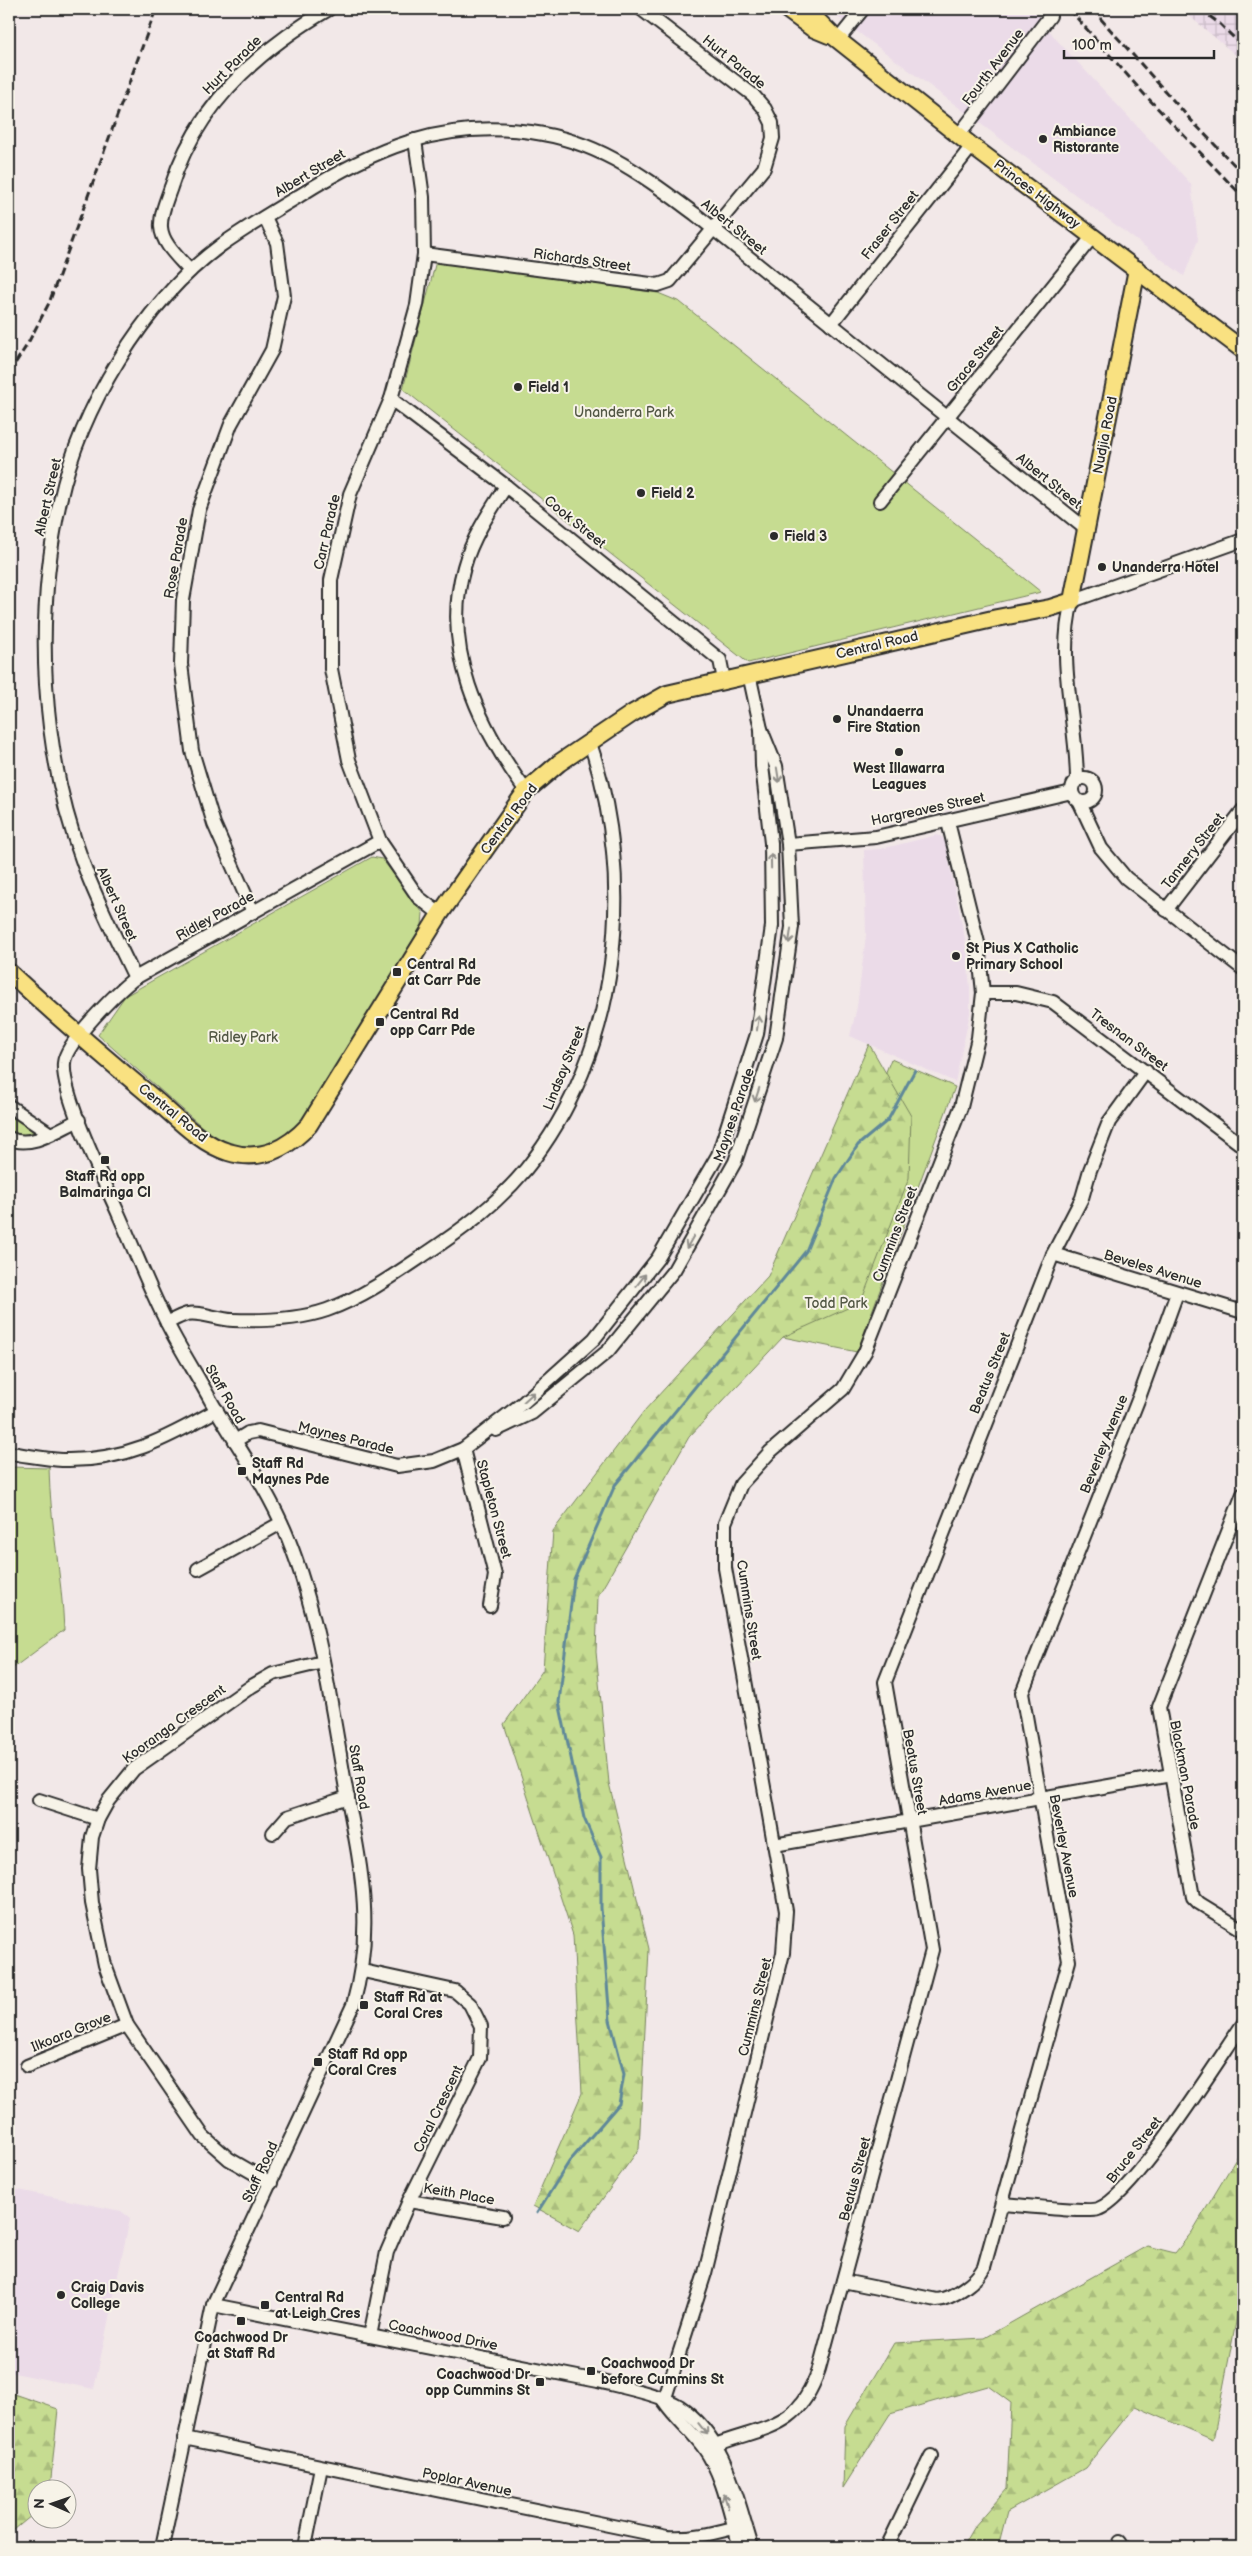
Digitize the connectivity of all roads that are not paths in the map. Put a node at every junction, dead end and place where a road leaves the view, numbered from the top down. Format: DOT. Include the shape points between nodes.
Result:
graph roads {
  1 [pos="329,9"];
  2 [pos="641,9"];
  3 [pos="786,9"];
  4 [pos="806,9"];
  5 [pos="863,9"];
  6 [pos="1050,16"];
  7 [pos="836,38"];
  8 [pos="959,135"];
  9 [pos="415,140"];
  10 [pos="972,146"];
  11 [pos="265,217"];
  12 [pos="714,230"];
  13 [pos="1093,236"];
  14 [pos="424,254"];
  15 [pos="1137,269"];
  16 [pos="190,272"];
  17 [pos="831,324"];
  18 [pos="1243,350"];
  19 [pos="391,399"];
  20 [pos="946,418"];
  21 [pos="506,486"];
  22 [pos="880,501"];
  23 [pos="1087,530"];
  24 [pos="1243,540"];
  25 [pos="1072,601"];
  26 [pos="749,674"];
  27 [pos="724,680"];
  28 [pos="761,729"];
  29 [pos="590,743"];
  30 [pos="526,791"];
  31 [pos="1080,791"];
  32 [pos="1243,810"];
  33 [pos="948,822"];
  34 [pos="380,841"];
  35 [pos="788,844"];
  36 [pos="1166,910"];
  37 [pos="253,912"];
  38 [pos="440,914"];
  39 [pos="1243,968"];
  40 [pos="9,972"];
  41 [pos="135,978"];
  42 [pos="983,993"];
  43 [pos="79,1036"];
  44 [pos="1146,1071"];
  45 [pos="9,1106"];
  46 [pos="79,1120"];
  47 [pos="49,1133"];
  48 [pos="9,1138"];
  49 [pos="1243,1146"];
  50 [pos="1053,1254"];
  51 [pos="1177,1293"];
  52 [pos="1243,1312"];
  53 [pos="167,1323"];
  54 [pos="217,1410"];
  55 [pos="478,1439"];
  56 [pos="235,1441"];
  57 [pos="462,1449"];
  58 [pos="9,1453"];
  59 [pos="1243,1494"];
  60 [pos="281,1523"];
  61 [pos="198,1569"];
  62 [pos="490,1606"];
  63 [pos="323,1662"];
  64 [pos="1171,1775"];
  65 [pos="348,1798"];
  66 [pos="1040,1799"];
  67 [pos="39,1800"];
  68 [pos="98,1819"];
  69 [pos="909,1822"];
  70 [pos="273,1833"];
  71 [pos="774,1845"];
  72 [pos="1243,1930"];
  73 [pos="362,1970"];
  74 [pos="1243,2024"];
  75 [pos="127,2025"];
  76 [pos="27,2066"];
  77 [pos="271,2184"];
  78 [pos="409,2201"];
  79 [pos="1002,2204"];
  80 [pos="503,2217"];
  81 [pos="843,2281"];
  82 [pos="213,2305"];
  83 [pos="370,2336"];
  84 [pos="664,2401"];
  85 [pos="184,2438"];
  86 [pos="710,2447"];
  87 [pos="931,2456"];
  88 [pos="321,2467"];
  89 [pos="739,2526"];
  90 [pos="162,2547"];
  91 [pos="305,2547"];
  92 [pos="740,2547"];
  93 [pos="752,2547"];
  94 [pos="888,2547"];
  1 -- 16 [label="street, Hurt Parade" via="267,50 237,78 214,103 187,146 172,181 161,217 161,229 166,242"];
  2 -- 12 [label="street, Hurt Parade" via="753,95 772,123 773,138 764,168"];
  3 -- 7 [label="main road, Princes Highway" via="812,28"];
  4 -- 7 [label="main road, Princes Highway"];
  5 -- 7 [label="street"];
  6 -- 8 [label="street, Fourth Avenue"];
  7 -- 8 [label="main road, Princes Highway"];
  8 -- 10 [label="main road, Princes Highway"];
  9 -- 11 [label="street, Albert Street" via="366,157"];
  9 -- 12 [label="street, Albert Street" via="463,129 507,130 555,137 596,150 632,167"];
  9 -- 14 [label="street, Carr Parade" via="423,196"];
  10 -- 13 [label="main road, Princes Highway"];
  10 -- 17 [label="street, Fraser Street"];
  11 -- 16 [label="street, Albert Street" via="220,246"];
  11 -- 37 [label="street, Rose Parade" via="277,243 284,296 272,350 231,424 199,510 183,600 181,664 192,751 214,824"];
  12 -- 14 [label="street, Richards Street" via="670,281 658,285"];
  12 -- 17 [label="street, Albert Street"];
  13 -- 15 [label="main road, Princes Highway"];
  13 -- 20 [label="street, Grace Street"];
  14 -- 19 [label="street, Carr Parade" via="417,305"];
  15 -- 18 [label="main road, Princes Highway"];
  15 -- 23 [label="main road, Nudjia Road"];
  16 -- 41 [label="street, Albert Street" via="132,340 99,393 74,452 60,501 49,567 48,708 60,787 82,861"];
  17 -- 20 [label="street, Albert Street"];
  19 -- 21 [label="street, Cook Street"];
  19 -- 34 [label="street, Carr Parade" via="350,494 331,580 331,670 348,760"];
  20 -- 22 [label="street, Grace Street"];
  20 -- 23 [label="street, Albert Street"];
  21 -- 27 [label="street, Cook Street" via="720,660"];
  21 -- 30 [label="street" via="484,521 464,566 458,598 458,647 481,719"];
  23 -- 25 [label="main road, Nudjia Road"];
  24 -- 25 [label="street, Central Road"];
  25 -- 26 [label="main road, Central Road"];
  25 -- 31 [label="street" via="1066,624 1065,653"];
  26 -- 27 [label="main road, Central Road"];
  26 -- 28 [label="street, Maynes Parade"];
  27 -- 29 [label="main road, Central Road" via="667,694"];
  28 -- 35 [label="street, Maynes Parade, one-way" via="776,766"];
  55 -- 28 [label="street, Maynes Parade, one-way" via="594,1339 658,1258 718,1155 757,1034 772,926 771,843"];
  29 -- 30 [label="main road, Central Road" via="548,771"];
  29 -- 53 [label="street, Lindsay Street" via="608,805 614,852 616,900 608,980 599,1023 584,1066 561,1118 526,1168 465,1227 381,1284 326,1310 300,1316 232,1320 188,1313"];
  30 -- 38 [label="main road, Central Road"];
  31 -- 33 [label="street, Hargreaves Street"];
  31 -- 36 [label="street" via="1101,848 1126,878"];
  32 -- 36 [label="street, Tannery Street"];
  33 -- 35 [label="street, Hargreaves Street" via="876,837"];
  33 -- 42 [label="street, Cummins Street" via="978,943"];
  34 -- 37 [label="street, Ridley Parade"];
  34 -- 38 [label="street, Carr Parade" via="418,897"];
  35 -- 55 [label="street, Maynes Parade, one-way" via="792,927 776,1038 736,1162 674,1270 608,1351 532,1413"];
  36 -- 39 [label="street"];
  37 -- 41 [label="street, Ridley Parade"];
  38 -- 43 [label="main road, Central Road" via="309,1125 276,1152 248,1155 216,1147 194,1133"];
  40 -- 43 [label="main road, Central Road"];
  41 -- 43 [label="street, Ridley Parade" via="117,993"];
  42 -- 44 [label="street, Tresnan Street" via="1016,993 1053,1002"];
  42 -- 71 [label="street, Cummins Street" via="978,1038 961,1107 865,1352 843,1389 770,1452 742,1484 725,1523 725,1568"];
  43 -- 46 [label="street, Staff Road" via="67,1052 63,1065"];
  44 -- 49 [label="street, Tresnan Street"];
  44 -- 50 [label="street, Beatus Street" via="1109,1122 1082,1198"];
  45 -- 47 [label="street"];
  46 -- 47 [label="street"];
  46 -- 53 [label="street, Staff Road"];
  47 -- 48 [label="street" via="26,1142"];
  50 -- 51 [label="street, Beveles Avenue"];
  50 -- 69 [label="street, Beatus Street" via="885,1682"];
  51 -- 52 [label="street, Beveles Avenue"];
  51 -- 66 [label="street, Beverley Avenue" via="1022,1693"];
  53 -- 54 [label="street, Staff Road"];
  54 -- 56 [label="street, Staff Road"];
  54 -- 58 [label="street" via="169,1438 118,1455 63,1460"];
  55 -- 57 [label="street, Maynes Parade"];
  56 -- 57 [label="street, Maynes Parade" via="248,1433 258,1432 397,1466 434,1461"];
  56 -- 60 [label="street, Staff Road"];
  57 -- 62 [label="street, Stapleton Street" via="495,1575"];
  59 -- 64 [label="street, Blackman Parade" via="1159,1707"];
  60 -- 61 [label="street"];
  60 -- 63 [label="street, Staff Road" via="309,1601"];
  63 -- 65 [label="street, Staff Road"];
  63 -- 68 [label="street, Kooranga Crescent" via="273,1674 252,1686 134,1769 119,1785"];
  64 -- 66 [label="street, Adams Avenue"];
  64 -- 72 [label="street, Blackman Parade" via="1193,1896"];
  65 -- 70 [label="street" via="287,1818"];
  65 -- 73 [label="street, Staff Road" via="365,1898"];
  66 -- 69 [label="street, Adams Avenue"];
  66 -- 79 [label="street, Beverley Avenue" via="1069,1961"];
  67 -- 68 [label="street"];
  68 -- 75 [label="street, Kooranga Crescent" via="92,1836 89,1869 92,1903 105,1965"];
  69 -- 71 [label="street, Adams Avenue"];
  69 -- 81 [label="street, Beatus Street" via="932,1950"];
  71 -- 84 [label="street, Cummins Street" via="786,1912 783,1953 705,2273"];
  73 -- 77 [label="street, Staff Road" via="345,2027"];
  73 -- 78 [label="street, Coral Crescent" via="455,1991 470,2004 481,2026 480,2058"];
  74 -- 79 [label="street, Bruce Street" via="1154,2153 1114,2200 1096,2210"];
  75 -- 76 [label="street, Ilkoara Grove"];
  75 -- 77 [label="street, Kooranga Crescent" via="203,2136 229,2159"];
  77 -- 82 [label="street, Staff Road"];
  78 -- 80 [label="street, Keith Place"];
  78 -- 83 [label="street, Coral Crescent" via="387,2252"];
  79 -- 81 [label="street, Beverley Avenue" via="980,2276 944,2300"];
  81 -- 86 [label="street, Beatus Street" via="819,2369 806,2400 786,2420"];
  82 -- 83 [label="street, Coachwood Drive"];
  82 -- 85 [label="street, Staff Road"];
  83 -- 84 [label="street, Coachwood Drive" via="598,2381 638,2390"];
  84 -- 86 [label="street, Coachwood Drive" via="678,2406 696,2420"];
  85 -- 88 [label="street, Poplar Avenue"];
  85 -- 90 [label="street, Staff Road"];
  86 -- 89 [label="street, Coachwood Drive" via="726,2465"];
  87 -- 94 [label="street"];
  88 -- 89 [label="street, Poplar Avenue" via="666,2537 683,2538"];
  88 -- 91 [label="street"];
  89 -- 92 [label="street, Coachwood Drive"];
  89 -- 93 [label="street, Coachwood Drive"];
}
